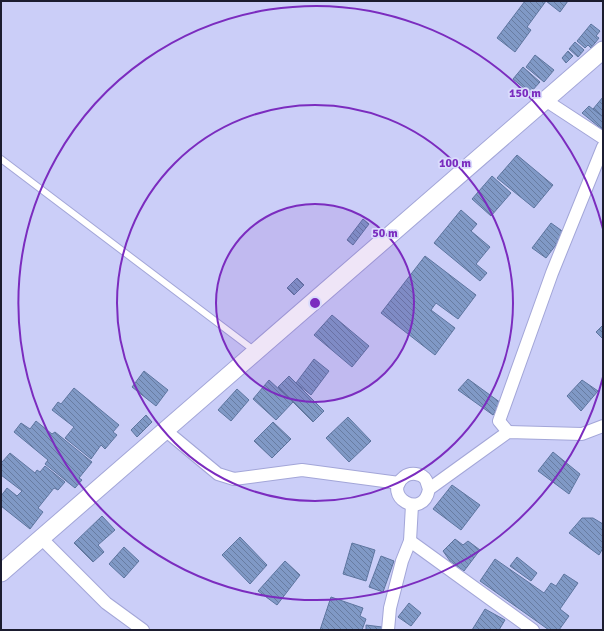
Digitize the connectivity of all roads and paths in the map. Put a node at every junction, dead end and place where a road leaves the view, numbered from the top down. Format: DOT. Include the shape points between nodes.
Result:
graph roads {
  1 [pos="603,50"];
  2 [pos="545,100"];
  3 [pos="603,138"];
  4 [pos="603,147"];
  5 [pos="1,159"];
  6 [pos="255,352"];
  7 [pos="603,426"];
  8 [pos="165,430"];
  9 [pos="508,432"];
  10 [pos="399,483"];
  11 [pos="429,489"];
  12 [pos="412,505"];
  13 [pos="41,538"];
  14 [pos="410,541"];
  15 [pos="1,573"];
  16 [pos="143,630"];
  17 [pos="388,630"];
  18 [pos="533,630"];
  1 -- 2 [label="main road"];
  2 -- 3 [label="street"];
  2 -- 6 [label="main road"];
  4 -- 9 [label="street" via="552,273 499,420"];
  5 -- 6 [label="lane"];
  6 -- 8 [label="main road"];
  7 -- 9 [label="street" via="582,434"];
  8 -- 10 [label="street" via="218,474 234,479 302,470"];
  8 -- 13 [label="main road"];
  9 -- 11 [label="street"];
  10 -- 11 [label="street" via="406,475 416,474 425,479"];
  10 -- 12 [label="street" via="400,497"];
  11 -- 12 [label="street" via="422,502"];
  12 -- 14 [label="street"];
  13 -- 15 [label="main road"];
  13 -- 16 [label="street" via="106,603"];
  14 -- 17 [label="street" via="390,608"];
  14 -- 18 [label="street"];
}
